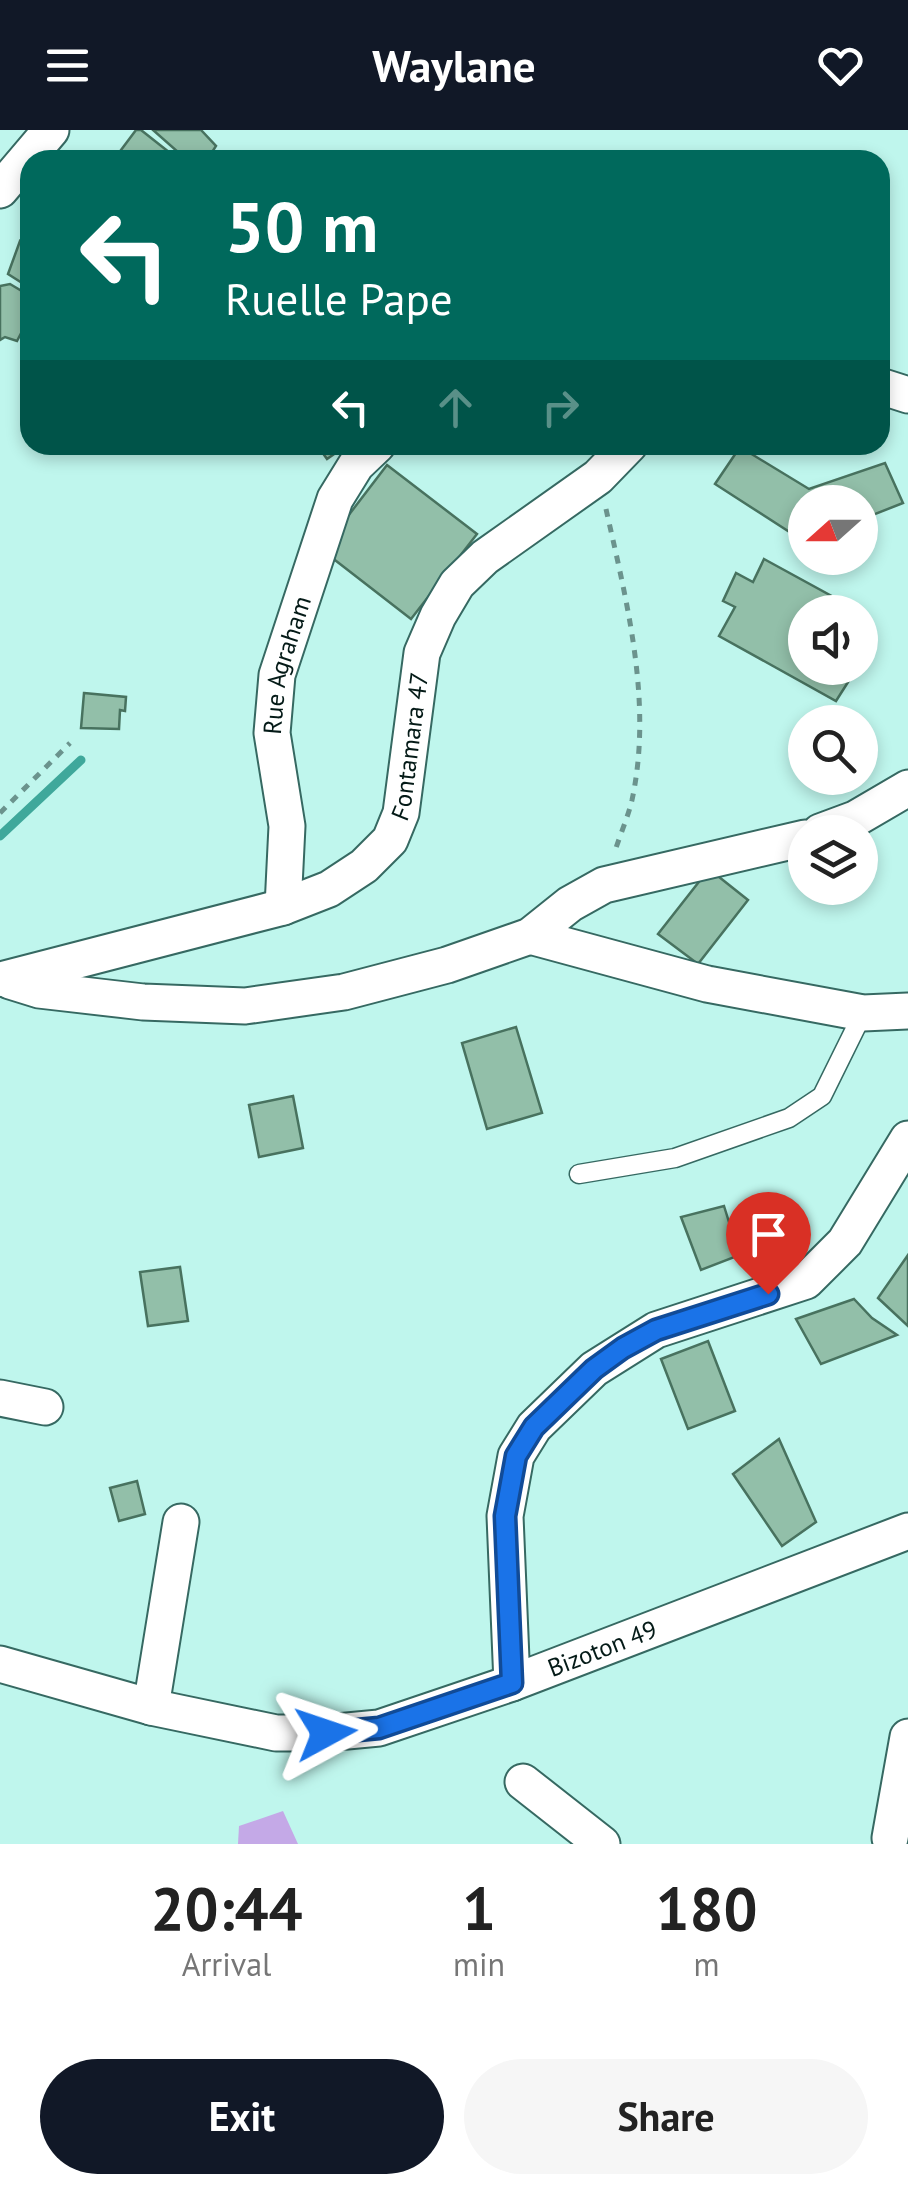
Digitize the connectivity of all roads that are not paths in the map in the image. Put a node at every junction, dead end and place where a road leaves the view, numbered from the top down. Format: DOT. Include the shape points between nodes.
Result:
graph roads {
  1 [pos="51,130"];
  2 [pos="34,150"];
  3 [pos="20,166"];
  4 [pos="0,190"];
  5 [pos="366,455"];
  6 [pos="619,455"];
  7 [pos="908,788"];
  8 [pos="863,815"];
  9 [pos="788,842"];
  10 [pos="283,907"];
  11 [pos="530,936"];
  12 [pos="2,978"];
  13 [pos="908,1011"];
  14 [pos="864,1013"];
  15 [pos="908,1139"];
  16 [pos="579,1174"];
  17 [pos="0,1398"];
  18 [pos="45,1407"];
  19 [pos="181,1522"];
  20 [pos="908,1532"];
  21 [pos="0,1664"];
  22 [pos="512,1683"];
  23 [pos="151,1707"];
  24 [pos="908,1736"];
  25 [pos="523,1782"];
  26 [pos="890,1838"];
  27 [pos="602,1844"];
  1 -- 2 [label="street"];
  3 -- 4 [label="street"];
  5 -- 10 [label="street, Rue Agraham" via="335,498 276,675 272,733 286,826"];
  6 -- 10 [label="street, Fontamara 47" via="457,584 422,653 401,814 390,840 329,889"];
  7 -- 8 [label="street"];
  9 -- 11 [label="street, Fontamara 47" via="604,885"];
  10 -- 12 [label="street, Fontamara 47"];
  11 -- 12 [label="street, Fontamara 47" via="344,992 245,1006 38,990"];
  11 -- 14 [label="street" via="708,984"];
  13 -- 14 [label="street"];
  14 -- 16 [label="lane" via="822,1096 789,1118 675,1158"];
  15 -- 22 [label="street" via="845,1242 806,1281 656,1330 594,1369 534,1427 516,1456 505,1516"];
  17 -- 18 [label="street"];
  19 -- 23 [label="street"];
  20 -- 22 [label="street, Bizoton 49"];
  21 -- 23 [label="street, Bizoton 49"];
  22 -- 23 [label="street, Bizoton 49" via="379,1728 326,1733 276,1733"];
  24 -- 26 [label="street"];
  25 -- 27 [label="street"];
}
